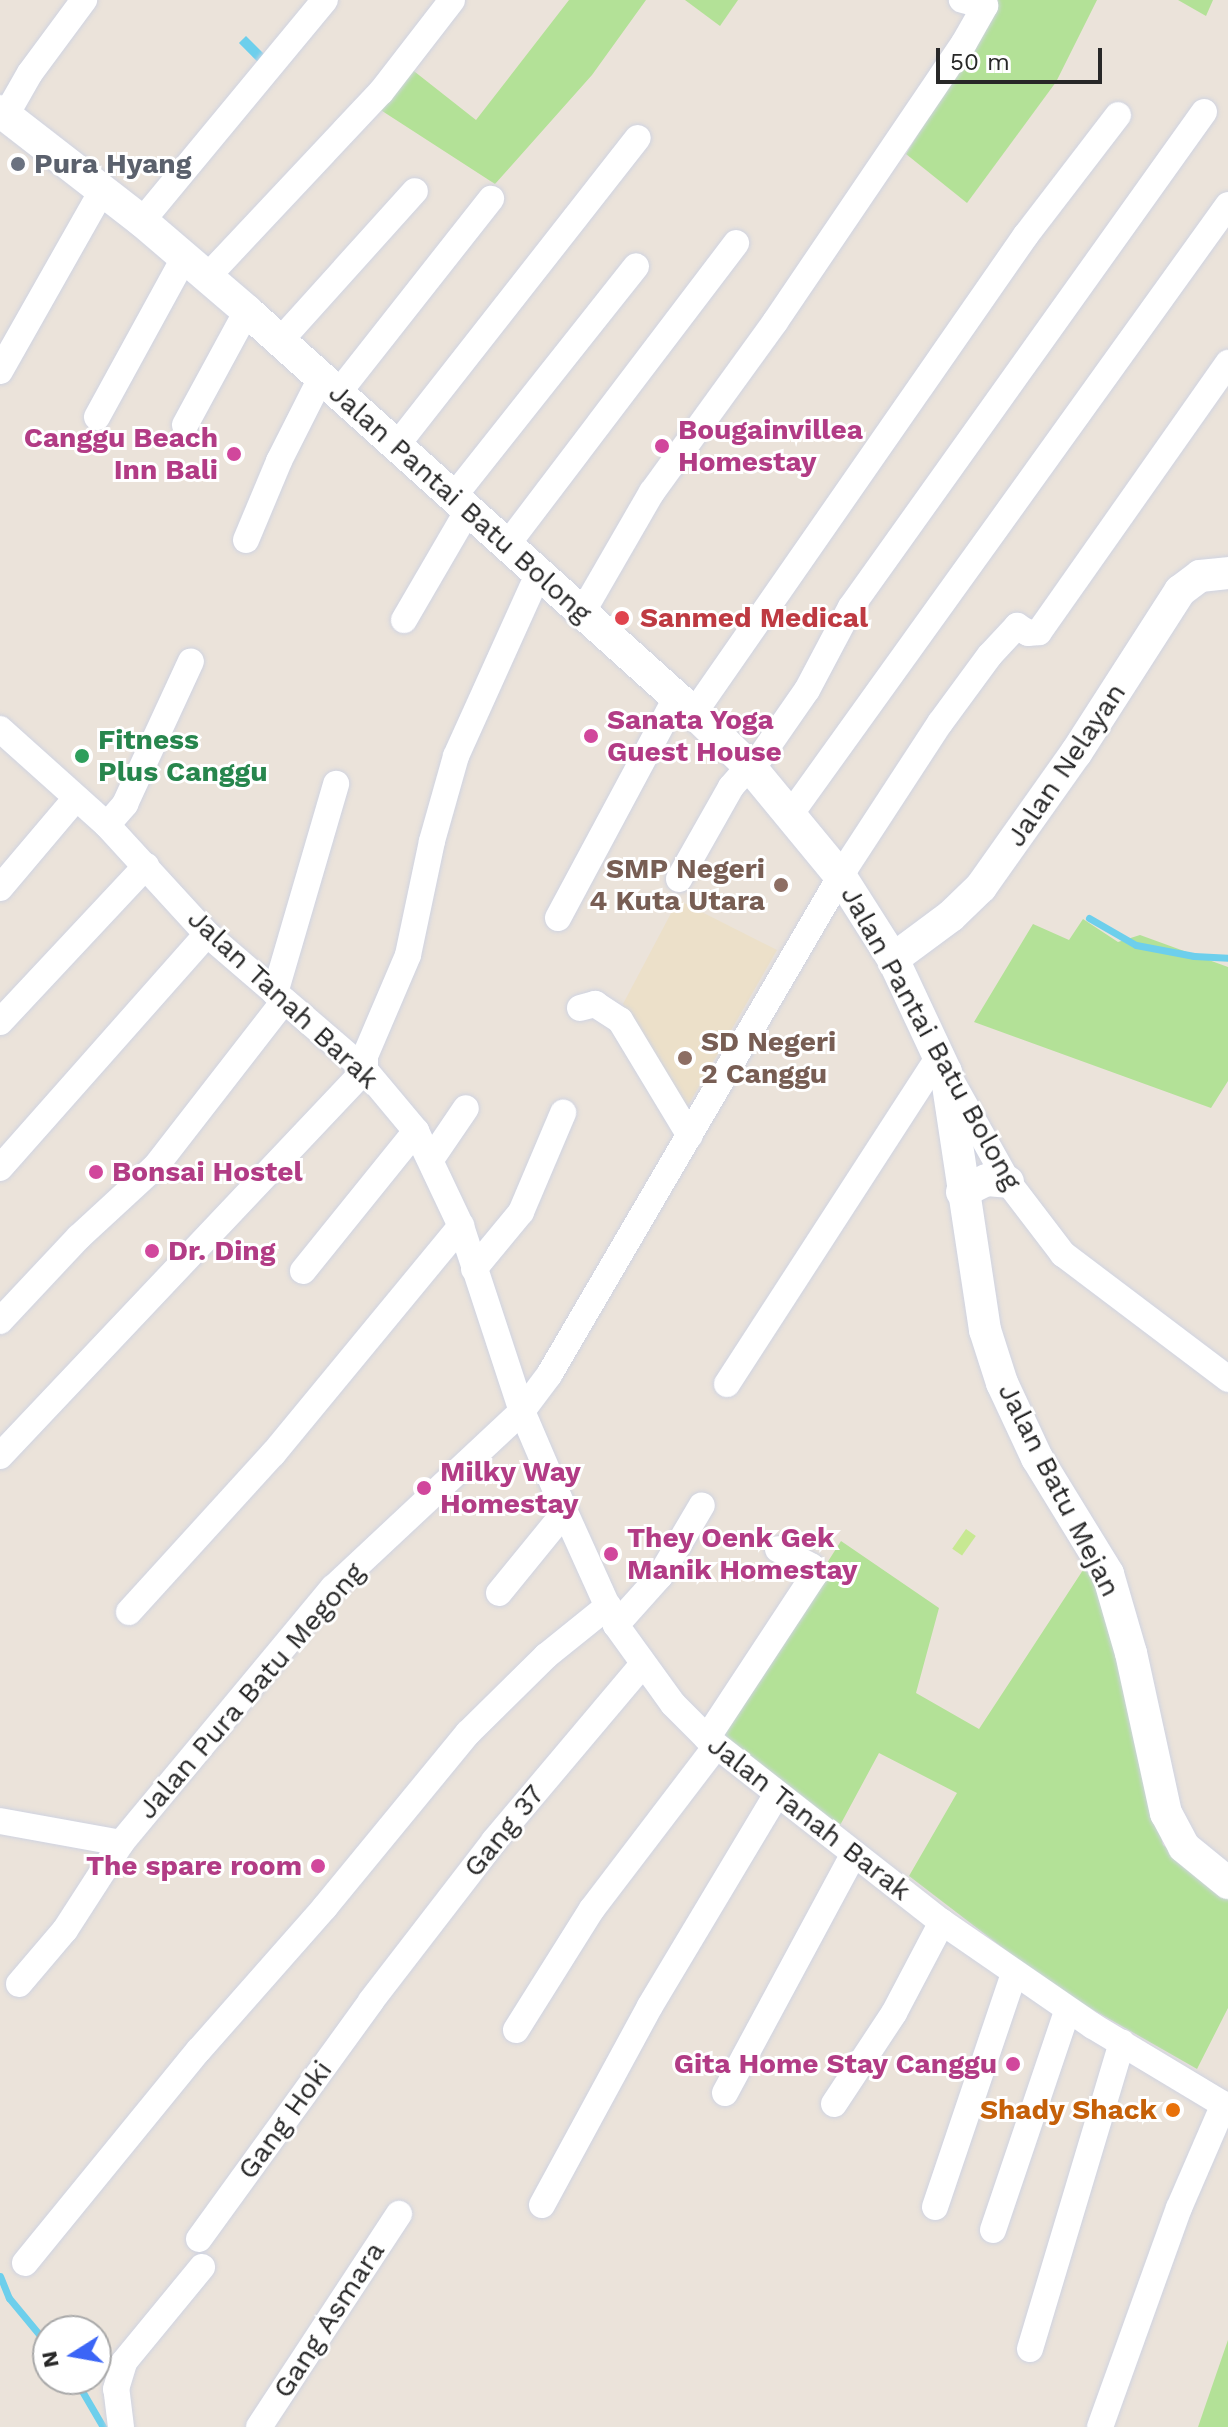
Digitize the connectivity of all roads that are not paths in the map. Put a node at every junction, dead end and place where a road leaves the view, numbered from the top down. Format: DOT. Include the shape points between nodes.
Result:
graph roads {
  1 [pos="84,0"];
  2 [pos="325,0"];
  3 [pos="452,0"];
  4 [pos="962,0"];
  5 [pos="1204,112"];
  6 [pos="3,113"];
  7 [pos="1118,115"];
  8 [pos="638,138"];
  9 [pos="102,191"];
  10 [pos="415,191"];
  11 [pos="491,199"];
  12 [pos="1228,205"];
  13 [pos="142,221"];
  14 [pos="736,243"];
  15 [pos="636,266"];
  16 [pos="196,268"];
  17 [pos="247,311"];
  18 [pos="279,342"];
  19 [pos="1228,363"];
  20 [pos="0,371"];
  21 [pos="330,385"];
  22 [pos="97,417"];
  23 [pos="185,425"];
  24 [pos="397,445"];
  25 [pos="461,503"];
  26 [pos="246,540"];
  27 [pos="507,545"];
  28 [pos="1228,573"];
  29 [pos="538,574"];
  30 [pos="582,613"];
  31 [pos="404,620"];
  32 [pos="191,661"];
  33 [pos="685,706"];
  34 [pos="4,741"];
  35 [pos="751,768"];
  36 [pos="336,784"];
  37 [pos="76,798"];
  38 [pos="790,815"];
  39 [pos="107,825"];
  40 [pos="146,866"];
  41 [pos="841,877"];
  42 [pos="679,879"];
  43 [pos="0,888"];
  44 [pos="558,918"];
  45 [pos="207,934"];
  46 [pos="893,959"];
  47 [pos="280,997"];
  48 [pos="580,1008"];
  49 [pos="0,1022"];
  50 [pos="943,1064"];
  51 [pos="365,1070"];
  52 [pos="466,1108"];
  53 [pos="563,1113"];
  54 [pos="416,1131"];
  55 [pos="690,1136"];
  56 [pos="432,1158"];
  57 [pos="0,1168"];
  58 [pos="1008,1182"];
  59 [pos="962,1192"];
  60 [pos="461,1226"];
  61 [pos="474,1269"];
  62 [pos="303,1271"];
  63 [pos="0,1321"];
  64 [pos="1224,1368"];
  65 [pos="727,1384"];
  66 [pos="522,1411"];
  67 [pos="0,1456"];
  68 [pos="702,1505"];
  69 [pos="565,1512"];
  70 [pos="778,1549"];
  71 [pos="499,1593"];
  72 [pos="129,1612"];
  73 [pos="612,1616"];
  74 [pos="642,1665"];
  75 [pos="712,1742"];
  76 [pos="777,1794"];
  77 [pos="0,1821"];
  78 [pos="121,1843"];
  79 [pos="854,1853"];
  80 [pos="1228,1883"];
  81 [pos="942,1922"];
  82 [pos="1014,1974"];
  83 [pos="19,1984"];
  84 [pos="371,2001"];
  85 [pos="1068,2009"];
  86 [pos="516,2030"];
  87 [pos="1122,2043"];
  88 [pos="725,2093"];
  89 [pos="834,2104"];
  90 [pos="1226,2106"];
  91 [pos="542,2205"];
  92 [pos="935,2207"];
  93 [pos="399,2214"];
  94 [pos="993,2230"];
  95 [pos="199,2239"];
  96 [pos="25,2263"];
  97 [pos="202,2267"];
  98 [pos="1030,2349"];
  99 [pos="121,2427"];
  100 [pos="259,2427"];
  101 [pos="1100,2427"];
  1 -- 6 [label="street"];
  2 -- 13 [label="street"];
  3 -- 16 [label="street" via="381,92"];
  4 -- 30 [label="street" via="985,6 964,43 652,492"];
  5 -- 35 [label="street" via="859,596 807,690"];
  6 -- 9 [label="street, Jalan Pantai Batu Bolong"];
  7 -- 33 [label="street"];
  8 -- 24 [label="street"];
  9 -- 13 [label="street, Jalan Pantai Batu Bolong"];
  9 -- 20 [label="street"];
  10 -- 18 [label="street"];
  11 -- 21 [label="street"];
  12 -- 38 [label="street"];
  13 -- 16 [label="street, Jalan Pantai Batu Bolong"];
  14 -- 27 [label="street"];
  15 -- 25 [label="street"];
  16 -- 17 [label="street, Jalan Pantai Batu Bolong"];
  16 -- 22 [label="street"];
  17 -- 18 [label="street, Jalan Pantai Batu Bolong"];
  17 -- 23 [label="street"];
  18 -- 21 [label="street, Jalan Pantai Batu Bolong"];
  19 -- 41 [label="street" via="1039,632 1017,626 990,655"];
  21 -- 24 [label="street, Jalan Pantai Batu Bolong"];
  21 -- 26 [label="street" via="279,461"];
  24 -- 25 [label="street, Jalan Pantai Batu Bolong"];
  25 -- 27 [label="street, Jalan Pantai Batu Bolong"];
  25 -- 31 [label="street"];
  27 -- 29 [label="street, Jalan Pantai Batu Bolong"];
  28 -- 46 [label="street, Jalan Nelayan" via="1200,576 1180,591 1076,753 981,887"];
  29 -- 30 [label="street, Jalan Pantai Batu Bolong"];
  29 -- 51 [label="street" via="456,756 408,955 365,1056"];
  30 -- 33 [label="street, Jalan Pantai Batu Bolong"];
  32 -- 39 [label="street" via="125,804"];
  33 -- 35 [label="street, Jalan Pantai Batu Bolong"];
  33 -- 44 [label="street"];
  34 -- 37 [label="street, Jalan Tanah Barak"];
  35 -- 38 [label="street, Jalan Pantai Batu Bolong"];
  35 -- 42 [label="street" via="731,787"];
  36 -- 47 [label="street"];
  37 -- 39 [label="street, Jalan Tanah Barak"];
  37 -- 43 [label="street"];
  38 -- 41 [label="street, Jalan Pantai Batu Bolong"];
  39 -- 40 [label="street, Jalan Tanah Barak"];
  40 -- 45 [label="street, Jalan Tanah Barak"];
  40 -- 49 [label="street"];
  41 -- 46 [label="street, Jalan Pantai Batu Bolong"];
  41 -- 55 [label="street"];
  45 -- 47 [label="street, Jalan Tanah Barak"];
  45 -- 57 [label="street"];
  46 -- 50 [label="street, Jalan Pantai Batu Bolong"];
  47 -- 51 [label="street, Jalan Tanah Barak"];
  47 -- 63 [label="street" via="156,1166"];
  48 -- 55 [label="street" via="595,1004 620,1020"];
  50 -- 58 [label="street, Jalan Pantai Batu Bolong"];
  50 -- 59 [label="street, Jalan Batu Mejan"];
  50 -- 65 [label="street"];
  51 -- 54 [label="street, Jalan Tanah Barak"];
  51 -- 67 [label="street"];
  52 -- 56 [label="street"];
  53 -- 61 [label="street" via="521,1212"];
  54 -- 56 [label="street, Jalan Tanah Barak"];
  54 -- 62 [label="street"];
  55 -- 66 [label="street" via="566,1349"];
  56 -- 60 [label="street, Jalan Tanah Barak"];
  58 -- 59 [label="street" via="987,1180"];
  58 -- 64 [label="street, Jalan Pantai Batu Bolong" via="1063,1254"];
  59 -- 80 [label="street, Jalan Batu Mejan" via="985,1330 1002,1383 1037,1458 1108,1574 1166,1813 1184,1847"];
  60 -- 61 [label="street, Jalan Tanah Barak"];
  60 -- 72 [label="street" via="273,1454"];
  61 -- 66 [label="street, Jalan Tanah Barak"];
  66 -- 69 [label="street, Jalan Tanah Barak"];
  66 -- 78 [label="street, Jalan Pura Batu Megong" via="333,1588"];
  68 -- 73 [label="street" via="660,1576"];
  69 -- 71 [label="street"];
  69 -- 73 [label="street, Jalan Tanah Barak"];
  70 -- 75 [label="street" via="811,1566 814,1575"];
  73 -- 74 [label="street, Jalan Tanah Barak"];
  73 -- 96 [label="street" via="546,1656 468,1733"];
  74 -- 75 [label="street, Jalan Tanah Barak"];
  74 -- 84 [label="street, Gang 37" via="494,1841"];
  75 -- 76 [label="street, Jalan Tanah Barak"];
  75 -- 86 [label="street" via="592,1909"];
  76 -- 79 [label="street, Jalan Tanah Barak"];
  76 -- 91 [label="street" via="650,2006"];
  77 -- 78 [label="street, Jalan Pura Batu Megong"];
  78 -- 83 [label="street, Jalan Pura Batu Megong" via="65,1930"];
  79 -- 81 [label="street, Jalan Tanah Barak"];
  79 -- 88 [label="street"];
  81 -- 82 [label="street, Jalan Tanah Barak"];
  81 -- 89 [label="street" via="894,2013"];
  82 -- 85 [label="street, Jalan Tanah Barak"];
  82 -- 92 [label="street"];
  84 -- 95 [label="street, Gang Hoki"];
  85 -- 87 [label="street, Jalan Tanah Barak"];
  85 -- 94 [label="street"];
  87 -- 90 [label="street, Jalan Tanah Barak"];
  87 -- 98 [label="street"];
  90 -- 101 [label="street" via="1179,2208"];
  93 -- 100 [label="street, Gang Asmara"];
  97 -- 99 [label="street" via="124,2362 116,2389"];
}
